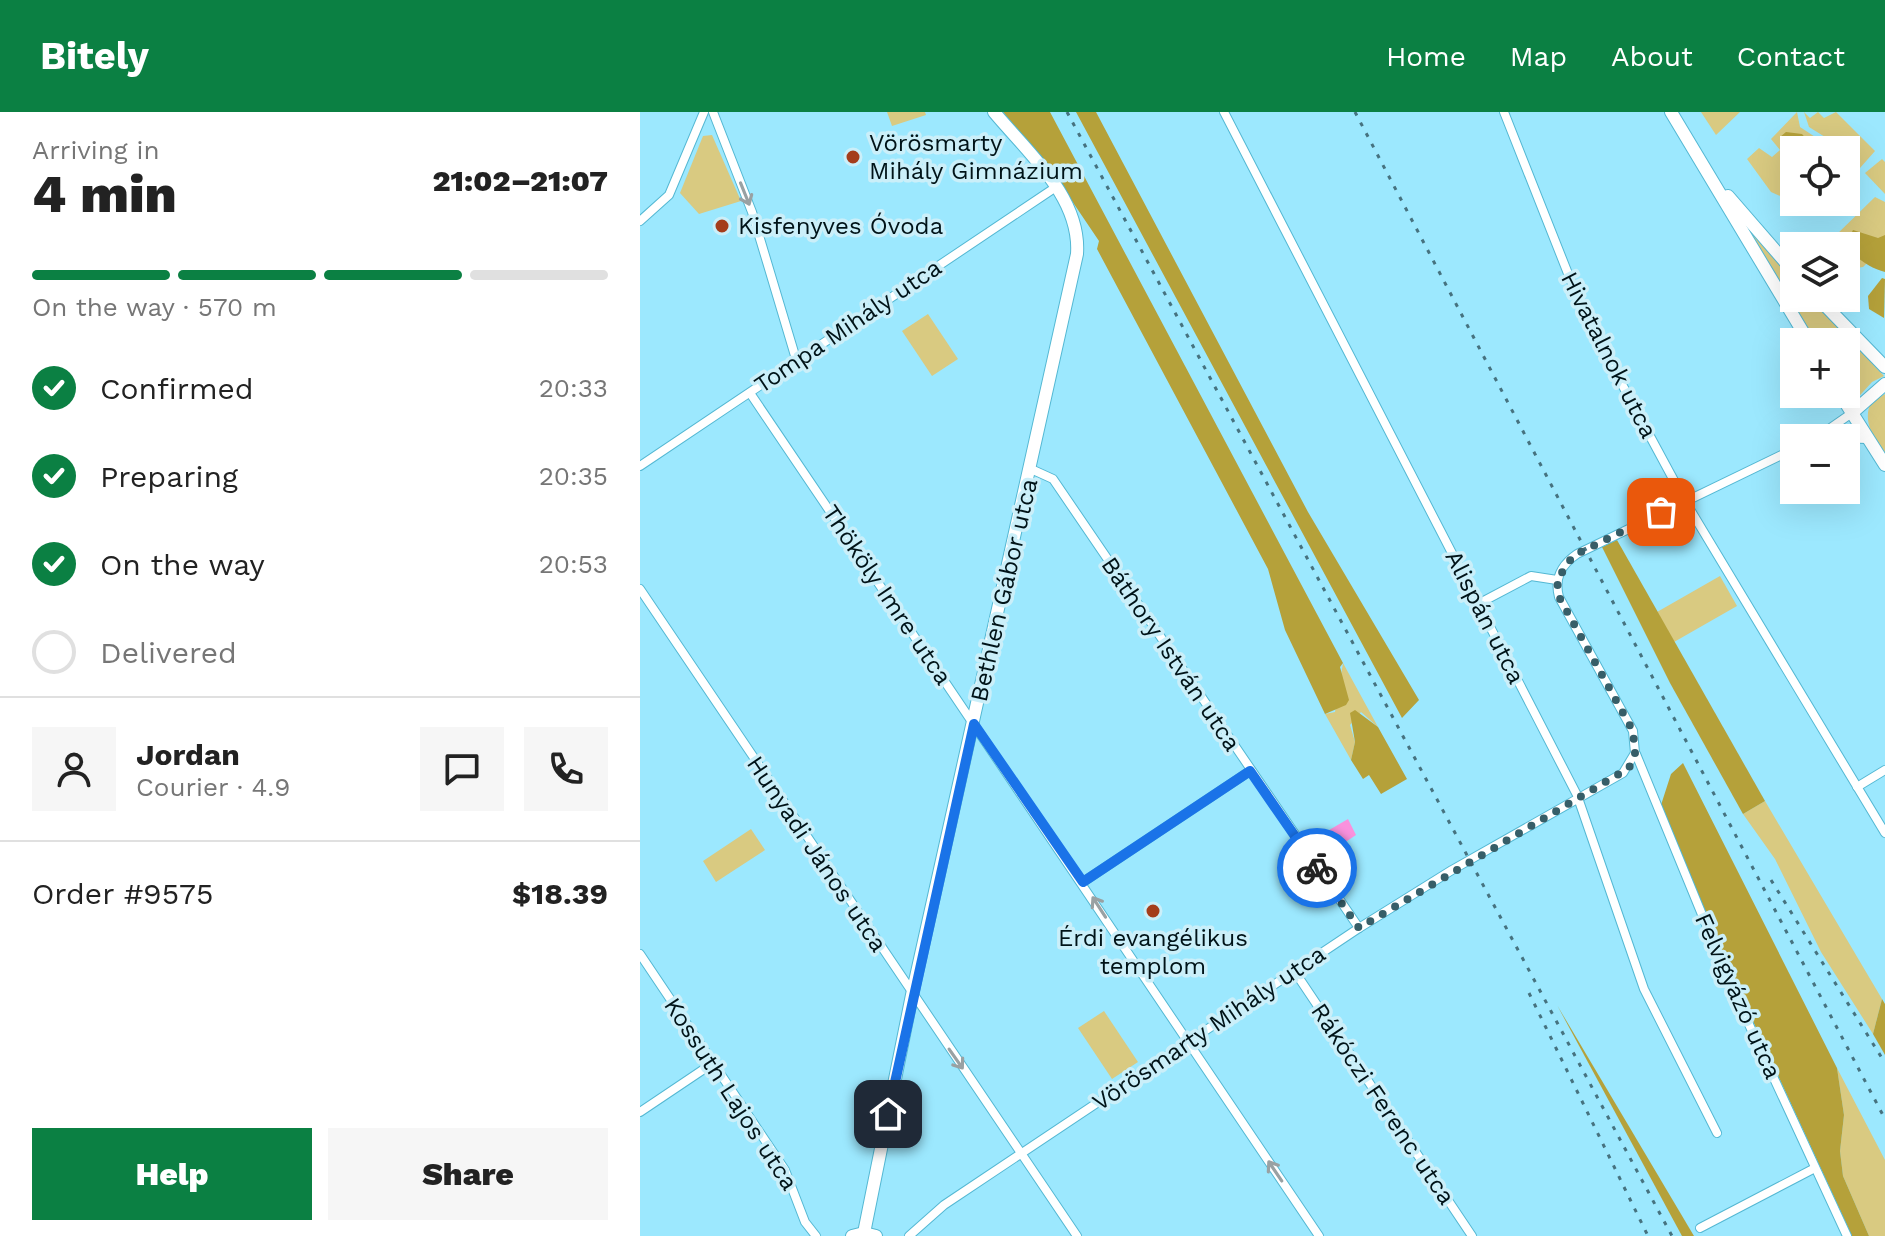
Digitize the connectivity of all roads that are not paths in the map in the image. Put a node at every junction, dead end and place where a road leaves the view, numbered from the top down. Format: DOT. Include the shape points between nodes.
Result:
graph roads {
  1 [pos="704,112"];
  2 [pos="994,112"];
  3 [pos="1224,112"];
  4 [pos="1504,112"];
  5 [pos="1671,112"];
  6 [pos="714,117"];
  7 [pos="698,129"];
  8 [pos="1703,165"];
  9 [pos="1056,187"];
  10 [pos="640,221"];
  11 [pos="1780,256"];
  12 [pos="1832,312"];
  13 [pos="1801,328"];
  14 [pos="796,359"];
  15 [pos="1885,367"];
  16 [pos="1885,384"];
  17 [pos="750,393"];
  18 [pos="1849,408"];
  19 [pos="1852,413"];
  20 [pos="1836,424"];
  21 [pos="1860,439"];
  22 [pos="1868,439"];
  23 [pos="1780,456"];
  24 [pos="1885,465"];
  25 [pos="640,466"];
  26 [pos="1031,469"];
  27 [pos="1685,501"];
  28 [pos="1557,580"];
  29 [pos="640,589"];
  30 [pos="1478,604"];
  31 [pos="974,724"];
  32 [pos="1635,753"];
  33 [pos="1885,770"];
  34 [pos="1250,771"];
  35 [pos="1857,787"];
  36 [pos="1579,799"];
  37 [pos="1885,833"];
  38 [pos="1083,882"];
  39 [pos="1359,928"];
  40 [pos="640,954"];
  41 [pos="1295,972"];
  42 [pos="912,995"];
  43 [pos="1189,1042"];
  44 [pos="713,1063"];
  45 [pos="640,1112"];
  46 [pos="1717,1133"];
  47 [pos="1022,1153"];
  48 [pos="1815,1168"];
  49 [pos="1700,1228"];
  50 [pos="864,1235"];
  51 [pos="816,1236"];
  52 [pos="909,1236"];
  53 [pos="1077,1236"];
  54 [pos="1319,1236"];
  55 [pos="1472,1236"];
  56 [pos="1847,1236"];
  1 -- 7 [label="street"];
  2 -- 9 [label="street, Bethlen Gábor utca"];
  3 -- 30 [label="street, Alispán utca"];
  4 -- 27 [label="street, Hivatalnok utca" via="1584,314"];
  5 -- 8 [label="street"];
  6 -- 7 [label="street"];
  6 -- 14 [label="street, one-way" via="752,212"];
  7 -- 10 [label="street" via="669,195"];
  8 -- 11 [label="street"];
  8 -- 13 [label="street"];
  9 -- 14 [label="street, Tompa Mihály utca"];
  9 -- 26 [label="street, Bethlen Gábor utca" via="1073,214 1077,254"];
  12 -- 15 [label="street"];
  14 -- 17 [label="street, Tompa Mihály utca"];
  16 -- 19 [label="street"];
  17 -- 25 [label="street, Tompa Mihály utca"];
  17 -- 31 [label="street, Thököly Imre utca"];
  18 -- 19 [label="street"];
  19 -- 20 [label="street"];
  19 -- 22 [label="street"];
  21 -- 22 [label="street"];
  22 -- 24 [label="street"];
  23 -- 27 [label="street"];
  26 -- 31 [label="street, Bethlen Gábor utca"];
  26 -- 34 [label="street, Báthory István utca" via="1053,479"];
  27 -- 28 [label="street" via="1573,556"];
  27 -- 35 [label="street, Hivatalnok utca"];
  28 -- 30 [label="street" via="1531,576"];
  28 -- 32 [label="street, Felvigyázó utca" via="1559,597 1633,731"];
  29 -- 42 [label="street, Hunyadi János utca"];
  30 -- 36 [label="street, Alispán utca"];
  31 -- 38 [label="street, Thököly Imre utca"];
  31 -- 42 [label="street, Bethlen Gábor utca"];
  32 -- 36 [label="street, Vörösmarty Mihály utca" via="1623,773"];
  32 -- 48 [label="street, Felvigyázó utca" via="1733,990"];
  33 -- 35 [label="street"];
  34 -- 38 [label="street"];
  34 -- 39 [label="street, Báthory István utca"];
  35 -- 37 [label="street, Hivatalnok utca"];
  36 -- 39 [label="street, Vörösmarty Mihály utca"];
  36 -- 46 [label="street, Alispán utca" via="1644,989"];
  43 -- 38 [label="street, Thököly Imre utca, one-way"];
  39 -- 41 [label="street, Vörösmarty Mihály utca"];
  40 -- 44 [label="street, Kossuth Lajos utca"];
  41 -- 43 [label="street, Vörösmarty Mihály utca"];
  41 -- 55 [label="street, Rákóczi Ferenc utca"];
  42 -- 47 [label="street, Hunyadi János utca, one-way"];
  42 -- 50 [label="street, Bethlen Gábor utca"];
  43 -- 47 [label="street, Vörösmarty Mihály utca"];
  54 -- 43 [label="street, Thököly Imre utca, one-way"];
  44 -- 45 [label="street"];
  44 -- 51 [label="street, Kossuth Lajos utca" via="785,1170 805,1222"];
  47 -- 52 [label="street, Vörösmarty Mihály utca" via="944,1205"];
  47 -- 53 [label="street, Hunyadi János utca"];
  48 -- 49 [label="street"];
  48 -- 56 [label="street, Felvigyázó utca"];
}
